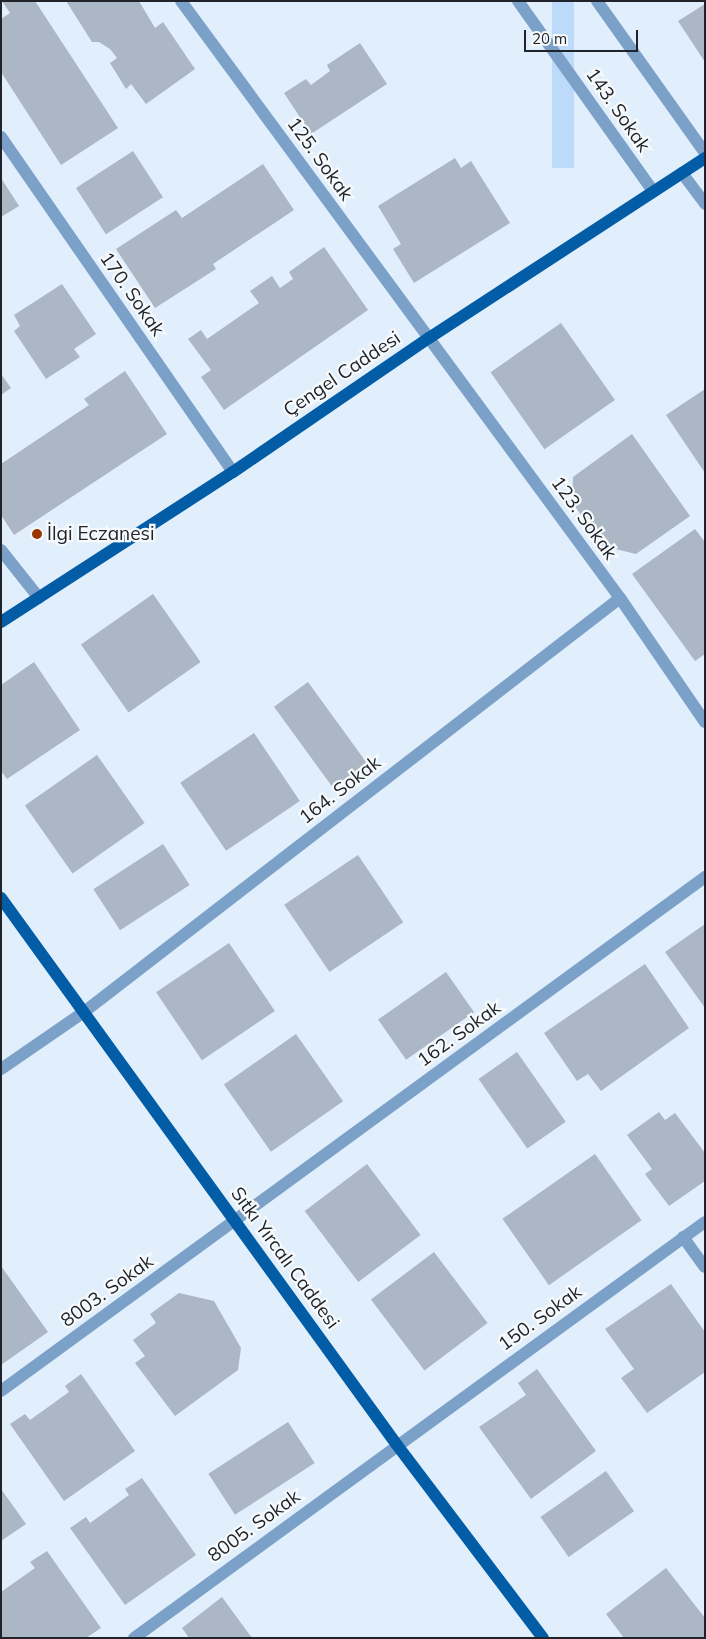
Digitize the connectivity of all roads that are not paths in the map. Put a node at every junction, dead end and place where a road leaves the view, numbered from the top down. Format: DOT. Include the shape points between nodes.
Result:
graph roads {
  1 [pos="181,1"];
  2 [pos="518,1"];
  3 [pos="598,1"];
  4 [pos="1,137"];
  5 [pos="705,153"];
  6 [pos="705,158"];
  7 [pos="682,173"];
  8 [pos="653,191"];
  9 [pos="705,204"];
  10 [pos="429,338"];
  11 [pos="233,472"];
  12 [pos="1,550"];
  13 [pos="39,598"];
  14 [pos="620,598"];
  15 [pos="1,622"];
  16 [pos="705,722"];
  17 [pos="705,877"];
  18 [pos="1,898"];
  19 [pos="84,1012"];
  20 [pos="1,1069"];
  21 [pos="236,1221"];
  22 [pos="705,1222"];
  23 [pos="683,1237"];
  24 [pos="705,1267"];
  25 [pos="1,1391"];
  26 [pos="397,1445"];
  27 [pos="134,1638"];
  28 [pos="543,1638"];
  1 -- 10 [label="street, 125. Sokak"];
  2 -- 8 [label="street, 143. Sokak"];
  3 -- 5 [label="street"];
  4 -- 11 [label="street, 170. Sokak"];
  6 -- 7 [label="main road, Çengel Caddesi"];
  7 -- 8 [label="main road, Çengel Caddesi"];
  7 -- 9 [label="street"];
  8 -- 10 [label="main road, Çengel Caddesi"];
  10 -- 11 [label="main road, Çengel Caddesi"];
  10 -- 14 [label="street, 123. Sokak"];
  11 -- 13 [label="main road, Çengel Caddesi"];
  12 -- 13 [label="street"];
  13 -- 15 [label="main road, Çengel Caddesi"];
  14 -- 16 [label="street, 123. Sokak"];
  14 -- 19 [label="street, 164. Sokak"];
  17 -- 21 [label="street, 162. Sokak"];
  18 -- 19 [label="main road, Sıtkı Yırcalı Caddesi"];
  19 -- 20 [label="street, 164. Sokak"];
  19 -- 21 [label="main road, Sıtkı Yırcalı Caddesi"];
  21 -- 25 [label="street, 8003. Sokak"];
  21 -- 26 [label="main road, Sıtkı Yırcalı Caddesi"];
  22 -- 23 [label="street, 150. Sokak"];
  23 -- 24 [label="street"];
  23 -- 26 [label="street, 150. Sokak"];
  26 -- 27 [label="street, 8005. Sokak"];
  26 -- 28 [label="main road, Sıtkı Yırcalı Caddesi"];
}
